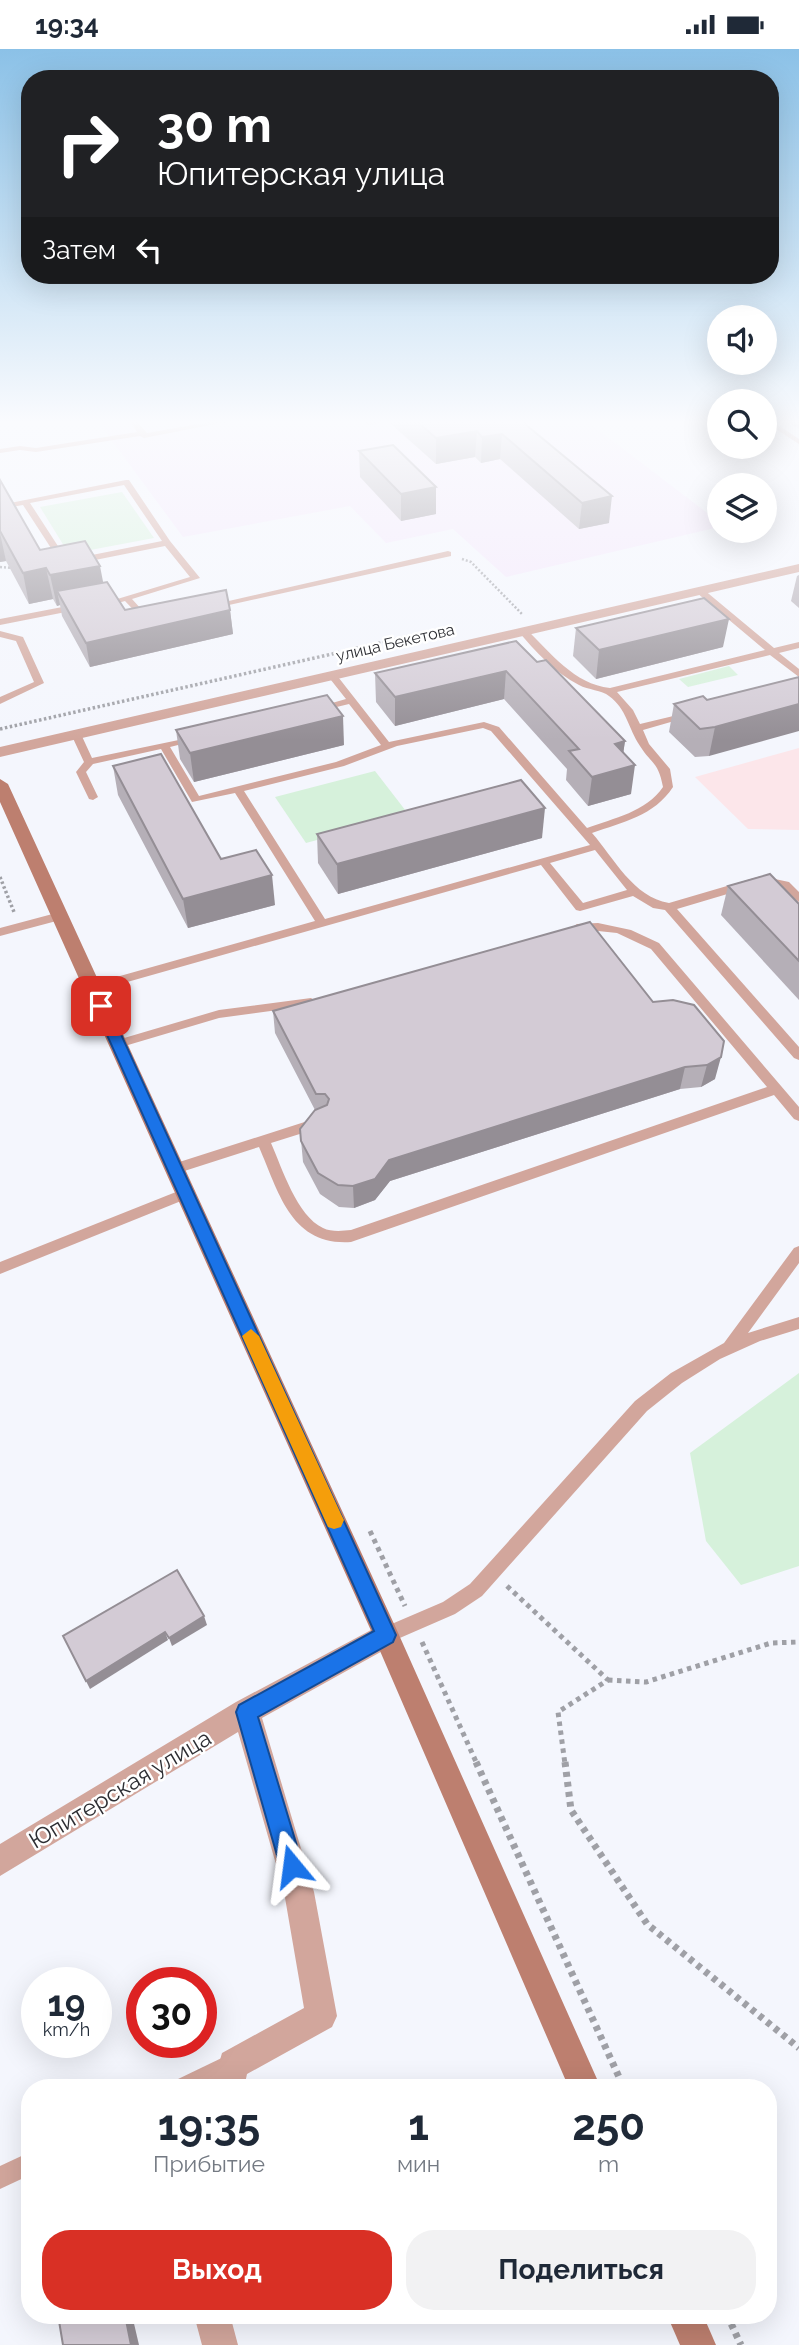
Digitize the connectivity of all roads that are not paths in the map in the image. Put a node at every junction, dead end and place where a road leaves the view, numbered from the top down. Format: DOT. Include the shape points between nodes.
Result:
graph roads {
  1 [pos="41,526"];
  2 [pos="156,526"];
  3 [pos="167,543"];
  4 [pos="448,554"];
  5 [pos="799,568"];
  6 [pos="700,591"];
  7 [pos="127,598"];
  8 [pos="102,603"];
  9 [pos="89,605"];
  10 [pos="197,609"];
  11 [pos="158,617"];
  12 [pos="0,622"];
  13 [pos="529,630"];
  14 [pos="0,634"];
  15 [pos="799,645"];
  16 [pos="772,651"];
  17 [pos="799,674"];
  18 [pos="332,675"];
  19 [pos="610,691"];
  20 [pos="0,701"];
  21 [pos="352,701"];
  22 [pos="298,713"];
  23 [pos="697,713"];
  24 [pos="637,728"];
  25 [pos="76,734"];
  26 [pos="204,736"];
  27 [pos="164,745"];
  28 [pos="387,747"];
  29 [pos="0,752"];
  30 [pos="89,762"];
  31 [pos="0,784"];
  32 [pos="238,789"];
  33 [pos="93,797"];
  34 [pos="6,812"];
  35 [pos="585,832"];
  36 [pos="597,846"];
  37 [pos="543,862"];
  38 [pos="636,891"];
  39 [pos="799,898"];
  40 [pos="580,907"];
  41 [pos="669,908"];
  42 [pos="60,916"];
  43 [pos="322,923"];
  44 [pos="0,932"];
  45 [pos="92,988"];
  46 [pos="320,1001"];
  47 [pos="118,1044"];
  48 [pos="799,1055"];
  49 [pos="776,1089"];
  50 [pos="796,1108"];
  51 [pos="321,1122"];
  52 [pos="263,1141"];
  53 [pos="175,1169"];
  54 [pos="186,1193"];
  55 [pos="799,1252"];
  56 [pos="0,1268"];
  57 [pos="799,1323"];
  58 [pos="730,1345"];
  59 [pos="386,1635"];
  60 [pos="246,1712"];
  61 [pos="0,1861"];
  62 [pos="230,2076"];
  63 [pos="581,2079"];
  64 [pos="21,2168"];
  65 [pos="0,2178"];
  66 [pos="214,2324"];
  67 [pos="689,2324"];
  68 [pos="220,2345"];
  69 [pos="698,2345"];
  1 -- 3 [label="lane" via="65,563"];
  2 -- 3 [label="lane"];
  3 -- 7 [label="lane" via="197,578"];
  4 -- 10 [label="lane"];
  5 -- 6 [label="street, улица Бекетова"];
  6 -- 13 [label="street, улица Бекетова"];
  6 -- 16 [label="lane"];
  7 -- 8 [label="lane"];
  7 -- 11 [label="lane" via="145,620"];
  9 -- 12 [label="lane"];
  13 -- 18 [label="street, улица Бекетова"];
  13 -- 19 [label="lane" via="584,687"];
  14 -- 20 [label="lane" via="20,639 39,683"];
  15 -- 16 [label="lane"];
  16 -- 17 [label="lane"];
  16 -- 19 [label="lane"];
  18 -- 21 [label="lane"];
  18 -- 25 [label="street, улица Бекетова"];
  19 -- 24 [label="lane" via="630,712"];
  21 -- 22 [label="lane"];
  21 -- 28 [label="lane"];
  23 -- 24 [label="lane"];
  24 -- 35 [label="lane" via="644,745 665,769 668,787 648,807"];
  25 -- 29 [label="street, улица Бекетова"];
  25 -- 30 [label="lane"];
  26 -- 27 [label="lane"];
  27 -- 30 [label="lane"];
  27 -- 32 [label="lane" via="196,800"];
  28 -- 32 [label="lane" via="340,764"];
  28 -- 35 [label="lane" via="472,725 495,729"];
  30 -- 33 [label="lane" via="81,772"];
  31 -- 34 [label="street"];
  32 -- 43 [label="lane"];
  34 -- 42 [label="street"];
  35 -- 36 [label="lane"];
  36 -- 37 [label="lane"];
  36 -- 38 [label="lane"];
  37 -- 40 [label="lane"];
  37 -- 43 [label="lane"];
  38 -- 40 [label="lane"];
  38 -- 41 [label="lane" via="648,903"];
  39 -- 41 [label="lane" via="785,885 761,880"];
  40 -- 49 [label="lane" via="567,929 611,927 655,946"];
  41 -- 48 [label="lane"];
  42 -- 44 [label="lane"];
  42 -- 45 [label="street"];
  43 -- 45 [label="lane"];
  45 -- 47 [label="street"];
  46 -- 47 [label="lane" via="229,1012"];
  47 -- 53 [label="street"];
  49 -- 50 [label="lane"];
  49 -- 52 [label="lane" via="351,1236 313,1230"];
  51 -- 52 [label="lane"];
  52 -- 53 [label="lane"];
  53 -- 54 [label="street"];
  54 -- 56 [label="lane"];
  54 -- 59 [label="street"];
  55 -- 58 [label="lane"];
  57 -- 58 [label="lane"];
  58 -- 59 [label="lane" via="692,1366 641,1406 494,1574 449,1608"];
  59 -- 60 [label="street, Юпитерская улица"];
  59 -- 63 [label="street"];
  60 -- 61 [label="street, Юпитерская улица"];
  60 -- 62 [label="street" via="299,1892 321,2016"];
  64 -- 65 [label="lane"];
  66 -- 68 [label="street"];
  67 -- 69 [label="street"];
}
